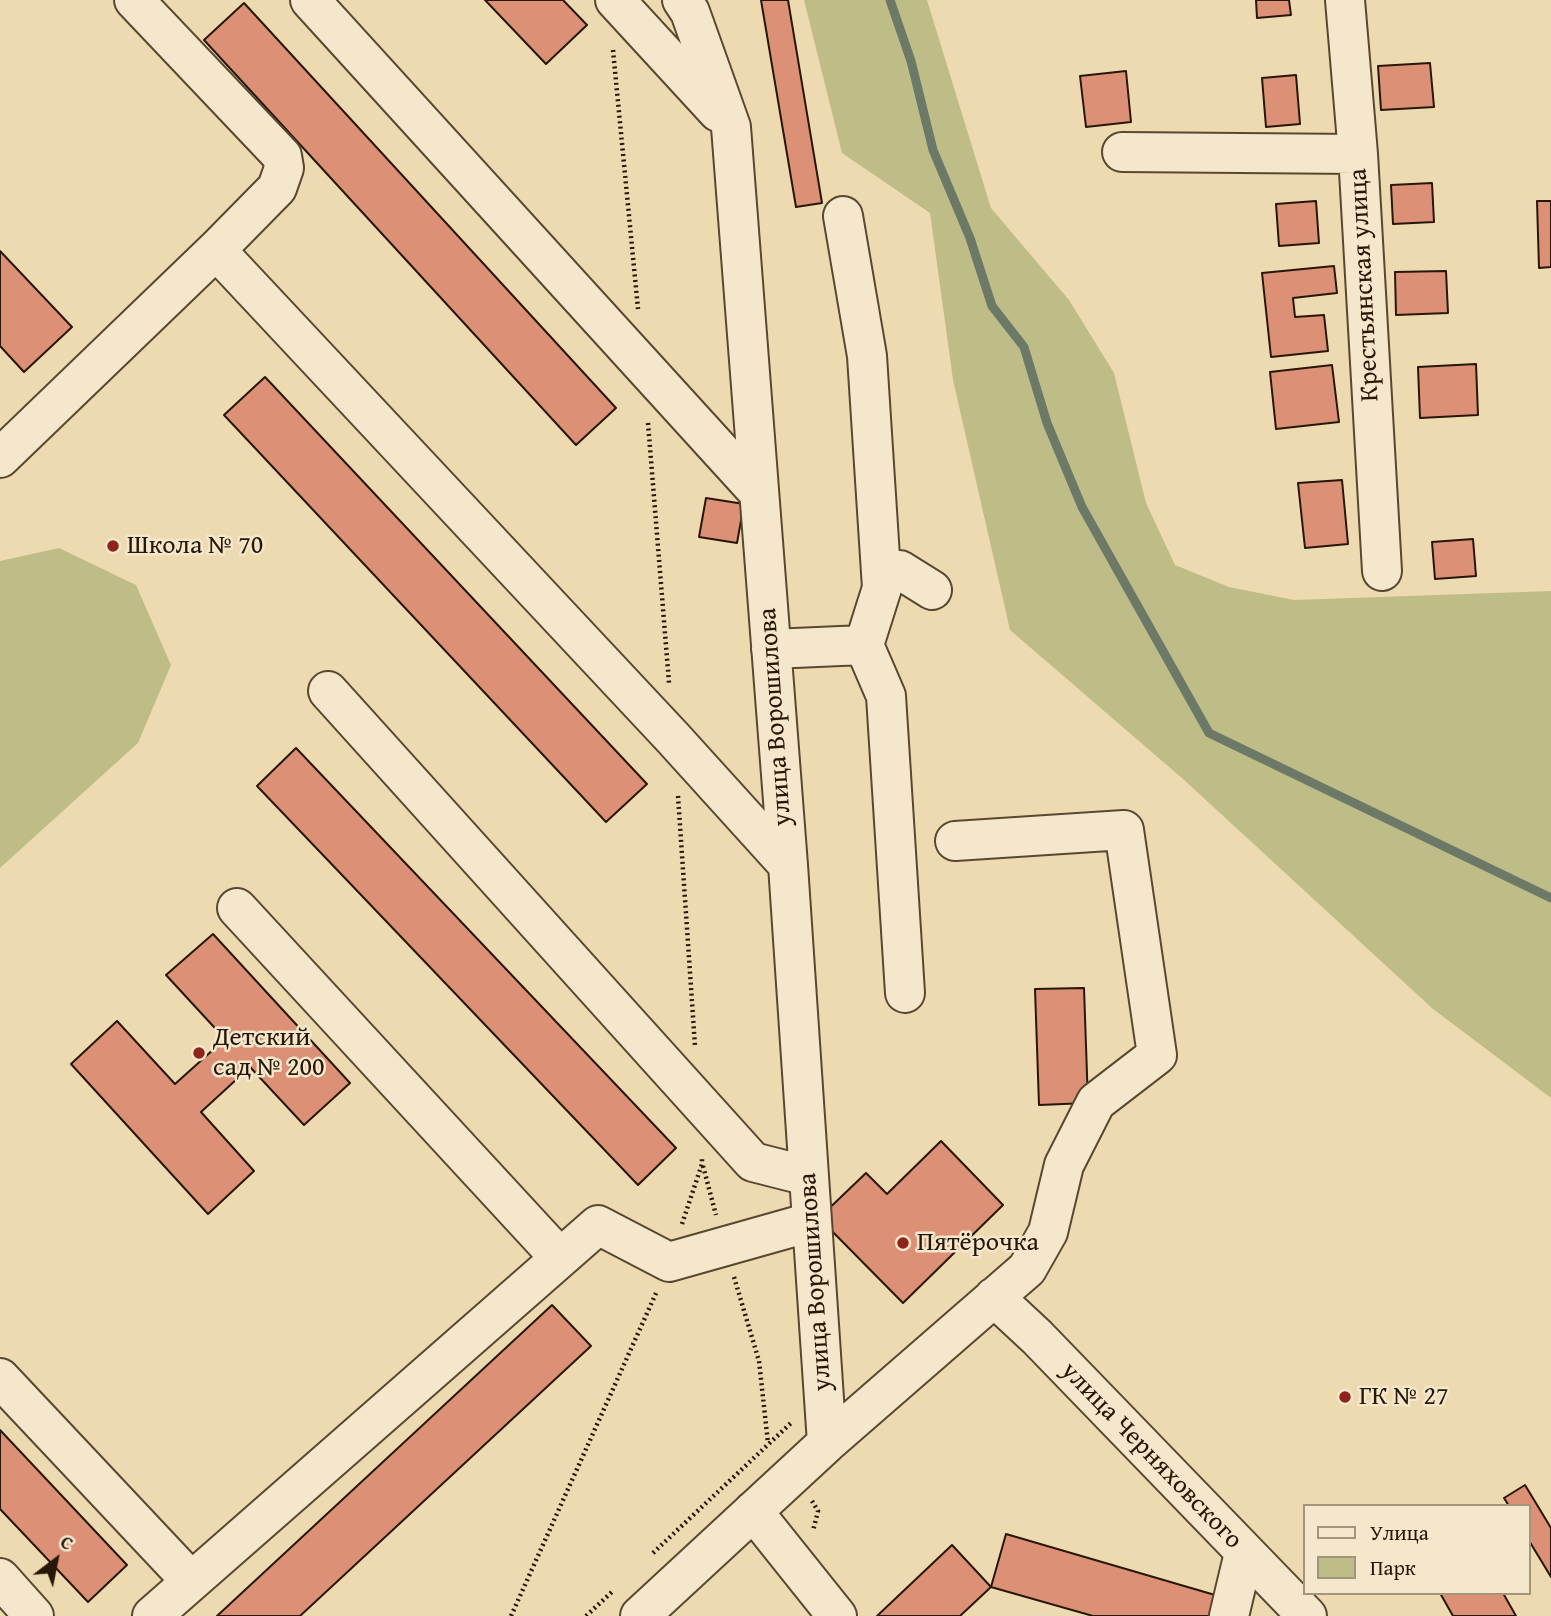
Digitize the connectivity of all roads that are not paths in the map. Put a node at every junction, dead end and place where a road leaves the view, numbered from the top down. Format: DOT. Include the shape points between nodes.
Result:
graph roads {
  1 [pos="134,0"];
  2 [pos="310,0"];
  3 [pos="615,0"];
  4 [pos="682,0"];
  5 [pos="1345,0"];
  6 [pos="731,127"];
  7 [pos="1122,152"];
  8 [pos="1358,154"];
  9 [pos="843,216"];
  10 [pos="216,250"];
  11 [pos="0,458"];
  12 [pos="758,492"];
  13 [pos="881,570"];
  14 [pos="1382,571"];
  15 [pos="932,590"];
  16 [pos="864,645"];
  17 [pos="771,649"];
  18 [pos="328,691"];
  19 [pos="955,841"];
  20 [pos="788,866"];
  21 [pos="237,908"];
  22 [pos="905,993"];
  23 [pos="808,1176"];
  24 [pos="811,1222"];
  25 [pos="560,1258"];
  26 [pos="994,1297"];
  27 [pos="0,1378"];
  28 [pos="827,1443"];
  29 [pos="753,1511"];
  30 [pos="1244,1553"];
  31 [pos="0,1578"];
  32 [pos="191,1581"];
  33 [pos="34,1616"];
  34 [pos="152,1616"];
  35 [pos="640,1616"];
  36 [pos="837,1616"];
  37 [pos="1229,1616"];
  38 [pos="1307,1616"];
  1 -- 10 [label="street" via="282,156 278,188"];
  2 -- 12 [label="street"];
  3 -- 6 [label="street"];
  4 -- 6 [label="street, улица Ворошилова"];
  5 -- 8 [label="street, Крестьянская улица"];
  6 -- 12 [label="street, улица Ворошилова"];
  7 -- 8 [label="street"];
  8 -- 14 [label="street, Крестьянская улица"];
  9 -- 13 [label="street" via="867,356"];
  10 -- 11 [label="street"];
  10 -- 20 [label="street"];
  12 -- 17 [label="street, улица Ворошилова"];
  13 -- 15 [label="street" via="900,570"];
  13 -- 16 [label="street" via="882,589"];
  16 -- 17 [label="street"];
  16 -- 22 [label="street" via="886,696"];
  17 -- 20 [label="street, улица Ворошилова"];
  18 -- 23 [label="street" via="753,1162"];
  19 -- 26 [label="street, улица Ворошилова" via="1124,830 1157,1055 1096,1102 1064,1165 1048,1231 1027,1269"];
  20 -- 23 [label="street, улица Ворошилова"];
  21 -- 25 [label="street"];
  23 -- 24 [label="street, улица Ворошилова"];
  24 -- 25 [label="street" via="669,1262 598,1225"];
  24 -- 28 [label="street, улица Ворошилова"];
  25 -- 32 [label="street"];
  26 -- 28 [label="street, улица Ворошилова"];
  26 -- 30 [label="street, улица Черняховского"];
  27 -- 32 [label="street"];
  28 -- 29 [label="street, улица Ворошилова"];
  29 -- 35 [label="street, улица Ворошилова"];
  29 -- 36 [label="street"];
  30 -- 37 [label="street"];
  30 -- 38 [label="street, улица Черняховского"];
  31 -- 33 [label="street"];
  32 -- 34 [label="street"];
}
